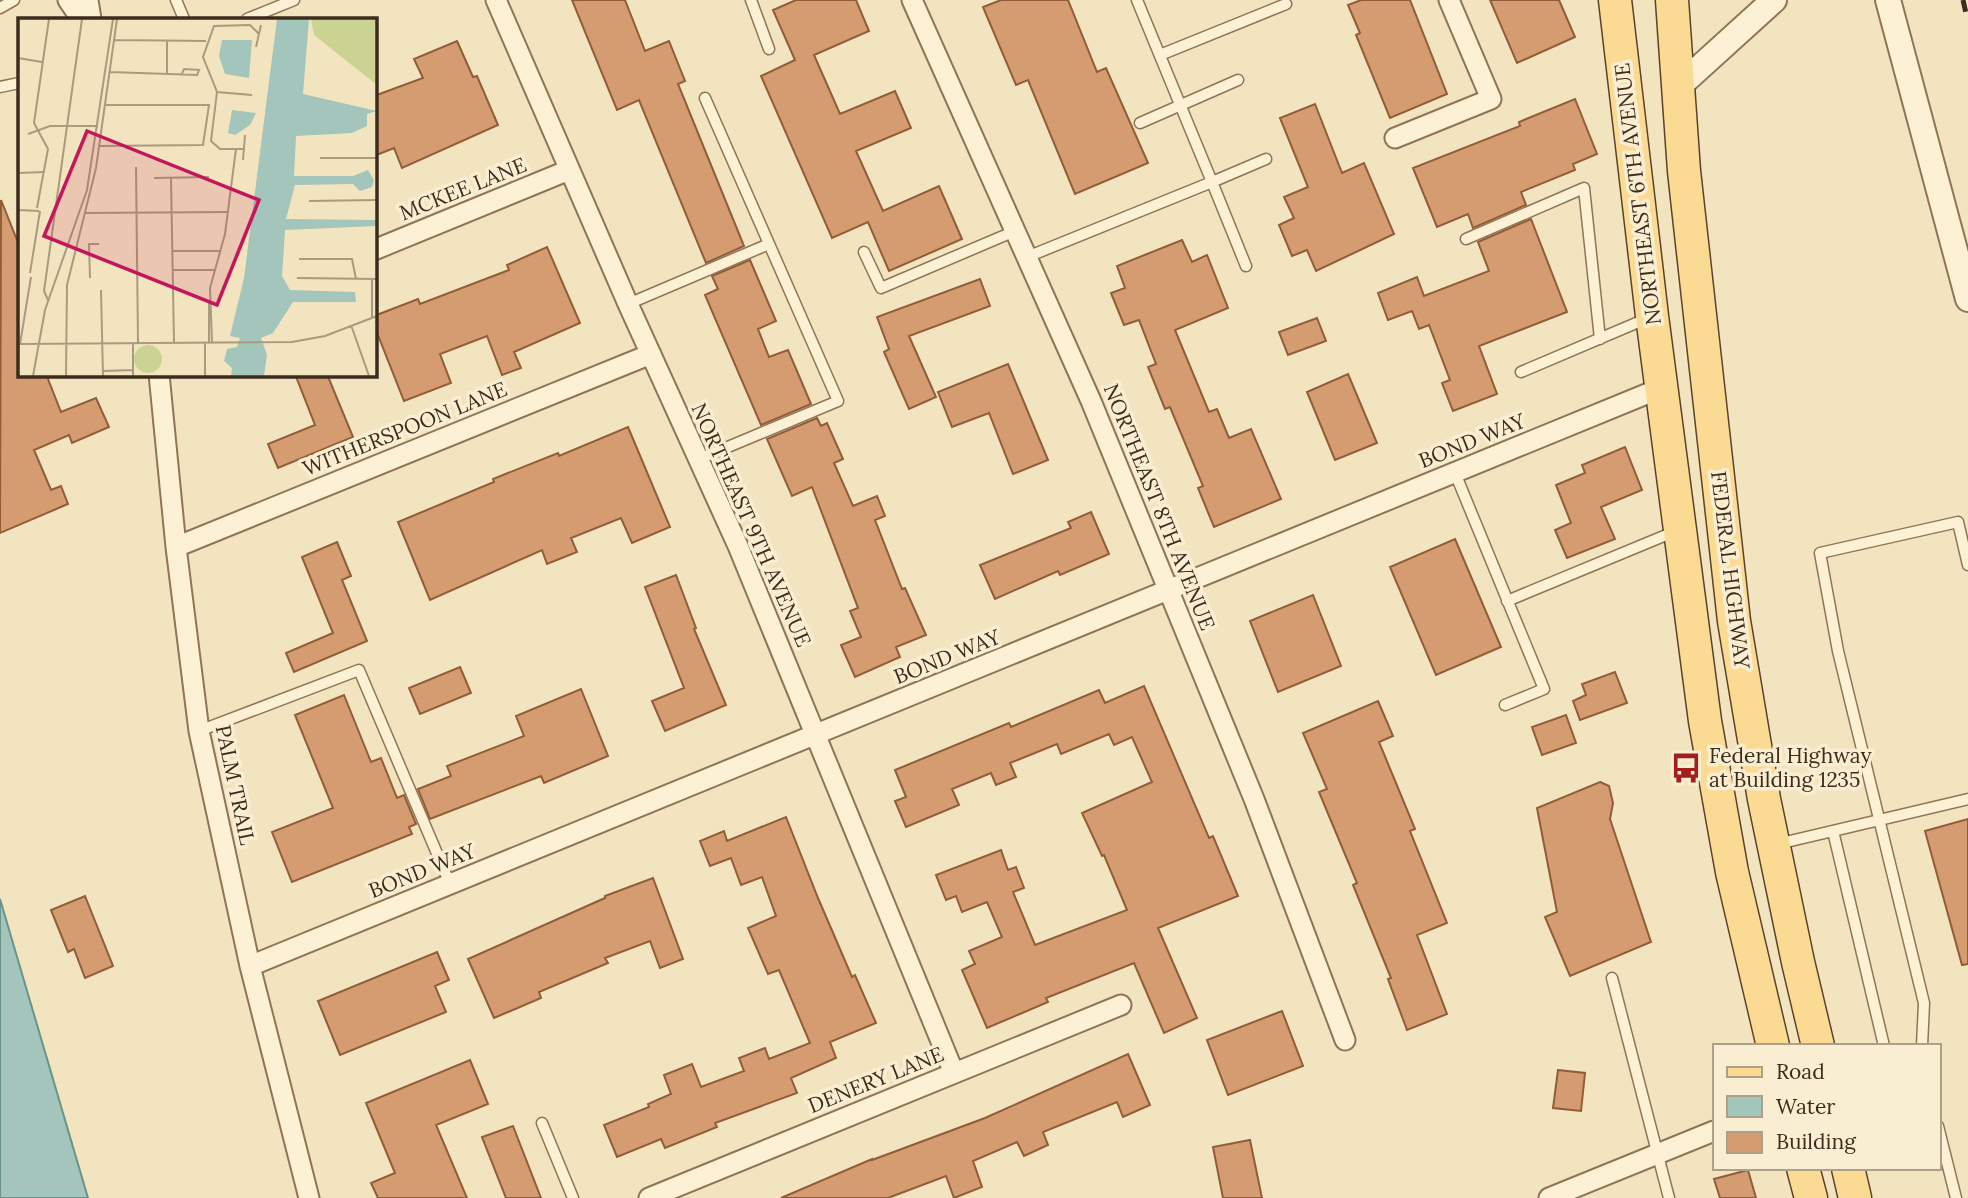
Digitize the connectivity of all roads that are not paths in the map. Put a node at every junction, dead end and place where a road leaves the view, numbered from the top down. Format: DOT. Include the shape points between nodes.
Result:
graph roads {
  1 [pos="14,0"];
  2 [pos="68,0"];
  3 [pos="88,0"];
  4 [pos="176,0"];
  5 [pos="294,0"];
  6 [pos="496,0"];
  7 [pos="751,0"];
  8 [pos="912,0"];
  9 [pos="1137,0"];
  10 [pos="1449,0"];
  11 [pos="1615,0"];
  12 [pos="1672,0"];
  13 [pos="1774,0"];
  14 [pos="1868,0"];
  15 [pos="1286,4"];
  16 [pos="0,8"];
  17 [pos="1891,12"];
  18 [pos="80,18"];
  19 [pos="91,18"];
  20 [pos="184,18"];
  21 [pos="249,18"];
  22 [pos="769,49"];
  23 [pos="1160,55"];
  24 [pos="1238,80"];
  25 [pos="18,83"];
  26 [pos="0,87"];
  27 [pos="1677,88"];
  28 [pos="705,98"];
  29 [pos="1180,105"];
  30 [pos="1140,123"];
  31 [pos="1395,138"];
  32 [pos="1266,159"];
  33 [pos="569,170"];
  34 [pos="1212,182"];
  35 [pos="1015,231"];
  36 [pos="1465,239"];
  37 [pos="769,244"];
  38 [pos="376,249"];
  39 [pos="864,252"];
  40 [pos="1027,257"];
  41 [pos="1246,266"];
  42 [pos="1968,299"];
  43 [pos="628,304"];
  44 [pos="1652,316"];
  45 [pos="1600,339"];
  46 [pos="650,354"];
  47 [pos="1521,372"];
  48 [pos="159,376"];
  49 [pos="1661,388"];
  50 [pos="699,459"];
  51 [pos="1455,473"];
  52 [pos="1680,530"];
  53 [pos="176,547"];
  54 [pos="1968,565"];
  55 [pos="1168,590"];
  56 [pos="1507,601"];
  57 [pos="1504,705"];
  58 [pos="199,731"];
  59 [pos="816,735"];
  60 [pos="1968,799"];
  61 [pos="1879,820"];
  62 [pos="1833,831"];
  63 [pos="1774,845"];
  64 [pos="450,884"];
  65 [pos="250,966"];
  66 [pos="1612,978"];
  67 [pos="1121,1005"];
  68 [pos="1345,1040"];
  69 [pos="1773,1044"];
  70 [pos="1818,1044"];
  71 [pos="1884,1044"];
  72 [pos="1922,1044"];
  73 [pos="954,1073"];
  74 [pos="542,1124"];
  75 [pos="1713,1131"];
  76 [pos="1940,1134"];
  77 [pos="1659,1153"];
  78 [pos="1804,1170"];
  79 [pos="1848,1170"];
  80 [pos="309,1198"];
  81 [pos="573,1198"];
  82 [pos="649,1198"];
  83 [pos="1549,1198"];
  84 [pos="1670,1198"];
  85 [pos="1811,1198"];
  86 [pos="1855,1198"];
  87 [pos="1956,1198"];
  1 -- 16 [label="lane"];
  2 -- 18 [label="street"];
  3 -- 19 [label="street"];
  4 -- 20 [label="lane"];
  5 -- 21 [label="lane"];
  6 -- 33 [label="street, NORTHEAST 9TH AVENUE"];
  7 -- 22 [label="lane"];
  8 -- 35 [label="street, NORTHEAST 8TH AVENUE"];
  9 -- 23 [label="lane"];
  10 -- 31 [label="street" via="1491,99"];
  11 -- 44 [label="main road, NORTHEAST 6TH AVENUE"];
  12 -- 27 [label="main road, FEDERAL HIGHWAY"];
  13 -- 27 [label="street"];
  14 -- 17 [label="street"];
  15 -- 23 [label="lane"];
  17 -- 42 [label="street"];
  23 -- 29 [label="lane"];
  24 -- 29 [label="lane"];
  25 -- 26 [label="lane"];
  27 -- 63 [label="main road, FEDERAL HIGHWAY" via="1734,621"];
  28 -- 37 [label="lane"];
  29 -- 30 [label="lane"];
  29 -- 34 [label="lane"];
  32 -- 34 [label="lane"];
  33 -- 38 [label="street, MCKEE LANE"];
  33 -- 43 [label="street, NORTHEAST 9TH AVENUE"];
  34 -- 40 [label="lane"];
  34 -- 41 [label="lane"];
  35 -- 39 [label="lane" via="881,288"];
  35 -- 40 [label="street, NORTHEAST 8TH AVENUE"];
  36 -- 45 [label="lane" via="1584,188"];
  37 -- 43 [label="lane"];
  37 -- 50 [label="lane" via="838,401"];
  40 -- 55 [label="street, NORTHEAST 8TH AVENUE"];
  43 -- 46 [label="street, NORTHEAST 9TH AVENUE"];
  44 -- 45 [label="lane"];
  44 -- 49 [label="main road, NORTHEAST 6TH AVENUE"];
  45 -- 47 [label="lane"];
  46 -- 50 [label="street, NORTHEAST 9TH AVENUE"];
  46 -- 53 [label="street, WITHERSPOON LANE"];
  48 -- 53 [label="street, PALM TRAIL"];
  49 -- 51 [label="street, BOND WAY"];
  49 -- 52 [label="main road, FEDERAL HIGHWAY"];
  50 -- 59 [label="street, NORTHEAST 9TH AVENUE"];
  51 -- 55 [label="street, BOND WAY"];
  51 -- 56 [label="lane"];
  52 -- 56 [label="lane"];
  52 -- 69 [label="main road, FEDERAL HIGHWAY" via="1715,781"];
  53 -- 58 [label="street, PALM TRAIL"];
  54 -- 61 [label="lane" via="1958,522 1820,553 1838,651"];
  55 -- 59 [label="street, BOND WAY"];
  55 -- 68 [label="street, NORTHEAST 8TH AVENUE" via="1254,799"];
  56 -- 57 [label="lane" via="1544,689"];
  58 -- 64 [label="lane" via="359,670"];
  58 -- 65 [label="street, PALM TRAIL"];
  59 -- 64 [label="street, BOND WAY"];
  59 -- 73 [label="street, NORTHEAST 9TH AVENUE"];
  60 -- 61 [label="lane"];
  61 -- 62 [label="lane"];
  61 -- 72 [label="lane" via="1924,1003"];
  62 -- 63 [label="lane"];
  62 -- 71 [label="lane"];
  63 -- 70 [label="main road, FEDERAL HIGHWAY"];
  64 -- 65 [label="street, BOND WAY"];
  65 -- 80 [label="street, PALM TRAIL"];
  66 -- 77 [label="lane"];
  67 -- 73 [label="street, DENERY LANE"];
  73 -- 82 [label="street, DENERY LANE"];
  74 -- 81 [label="lane"];
  75 -- 77 [label="street"];
  76 -- 87 [label="lane"];
  77 -- 83 [label="street"];
  77 -- 84 [label="lane"];
  78 -- 85 [label="main road"];
  79 -- 86 [label="main road"];
}
